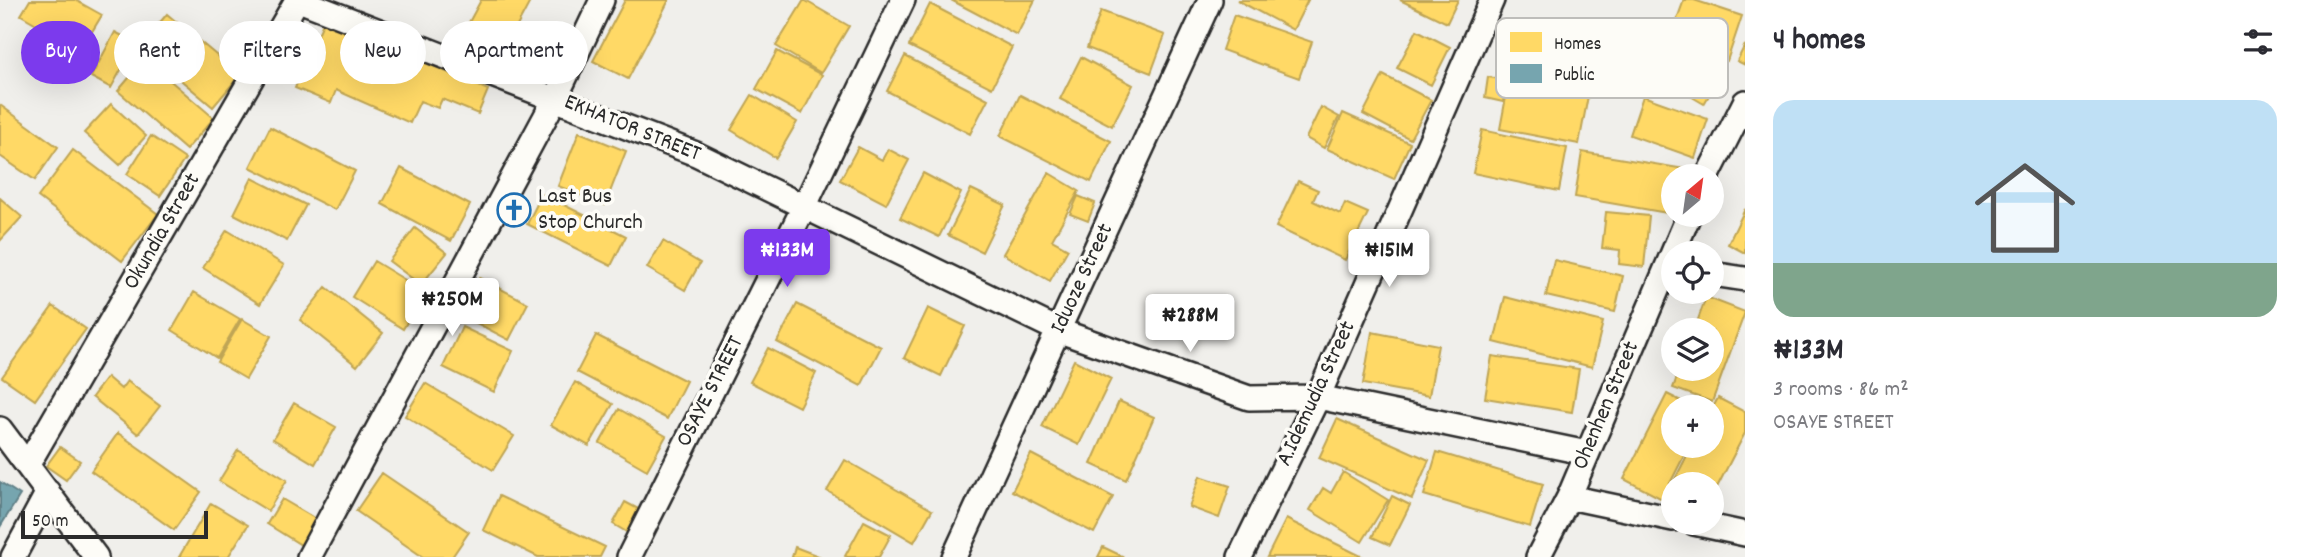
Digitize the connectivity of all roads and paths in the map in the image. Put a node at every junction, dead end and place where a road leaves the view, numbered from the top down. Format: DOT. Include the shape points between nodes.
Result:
graph roads {
  1 [pos="298,0"];
  2 [pos="602,0"];
  3 [pos="903,0"];
  4 [pos="1210,0"];
  5 [pos="1492,0"];
  6 [pos="555,99"];
  7 [pos="1745,102"];
  8 [pos="1714,164"];
  9 [pos="804,207"];
  10 [pos="1724,276"];
  11 [pos="1745,279"];
  12 [pos="1661,288"];
  13 [pos="1059,331"];
  14 [pos="1318,397"];
  15 [pos="0,429"];
  16 [pos="1587,453"];
  17 [pos="28,464"];
  18 [pos="48,492"];
  19 [pos="1569,496"];
  20 [pos="1661,516"];
  21 [pos="1724,529"];
  22 [pos="1745,534"];
  23 [pos="13,557"];
  24 [pos="96,557"];
  25 [pos="309,557"];
  26 [pos="629,557"];
  27 [pos="954,557"];
  28 [pos="1240,557"];
  29 [pos="1538,557"];
  1 -- 6 [label="street, EKHATOR STREET"];
  1 -- 17 [label="street, Okundia Street"];
  2 -- 6 [label="street"];
  3 -- 9 [label="street, OSAYE STREET"];
  4 -- 13 [label="street, Iduoze Street"];
  5 -- 14 [label="street, A.Idemudia Street"];
  6 -- 9 [label="street, EKHATOR STREET" via="696,154"];
  6 -- 25 [label="street"];
  7 -- 8 [label="street"];
  9 -- 13 [label="street, EKHATOR STREET"];
  9 -- 26 [label="street, OSAYE STREET"];
  10 -- 11 [label="street"];
  12 -- 16 [label="street, Ohenhen Street"];
  13 -- 14 [label="street, EKHATOR STREET" via="1249,398"];
  13 -- 27 [label="street, Iduoze Street"];
  14 -- 16 [label="street, EKHATOR STREET"];
  14 -- 28 [label="street, A.Idemudia Street"];
  15 -- 17 [label="street"];
  16 -- 19 [label="street, Ohenhen Street"];
  17 -- 18 [label="street"];
  18 -- 23 [label="street"];
  18 -- 24 [label="street"];
  19 -- 20 [label="street"];
  19 -- 29 [label="street, Ohenhen Street"];
  21 -- 22 [label="street"];
}
